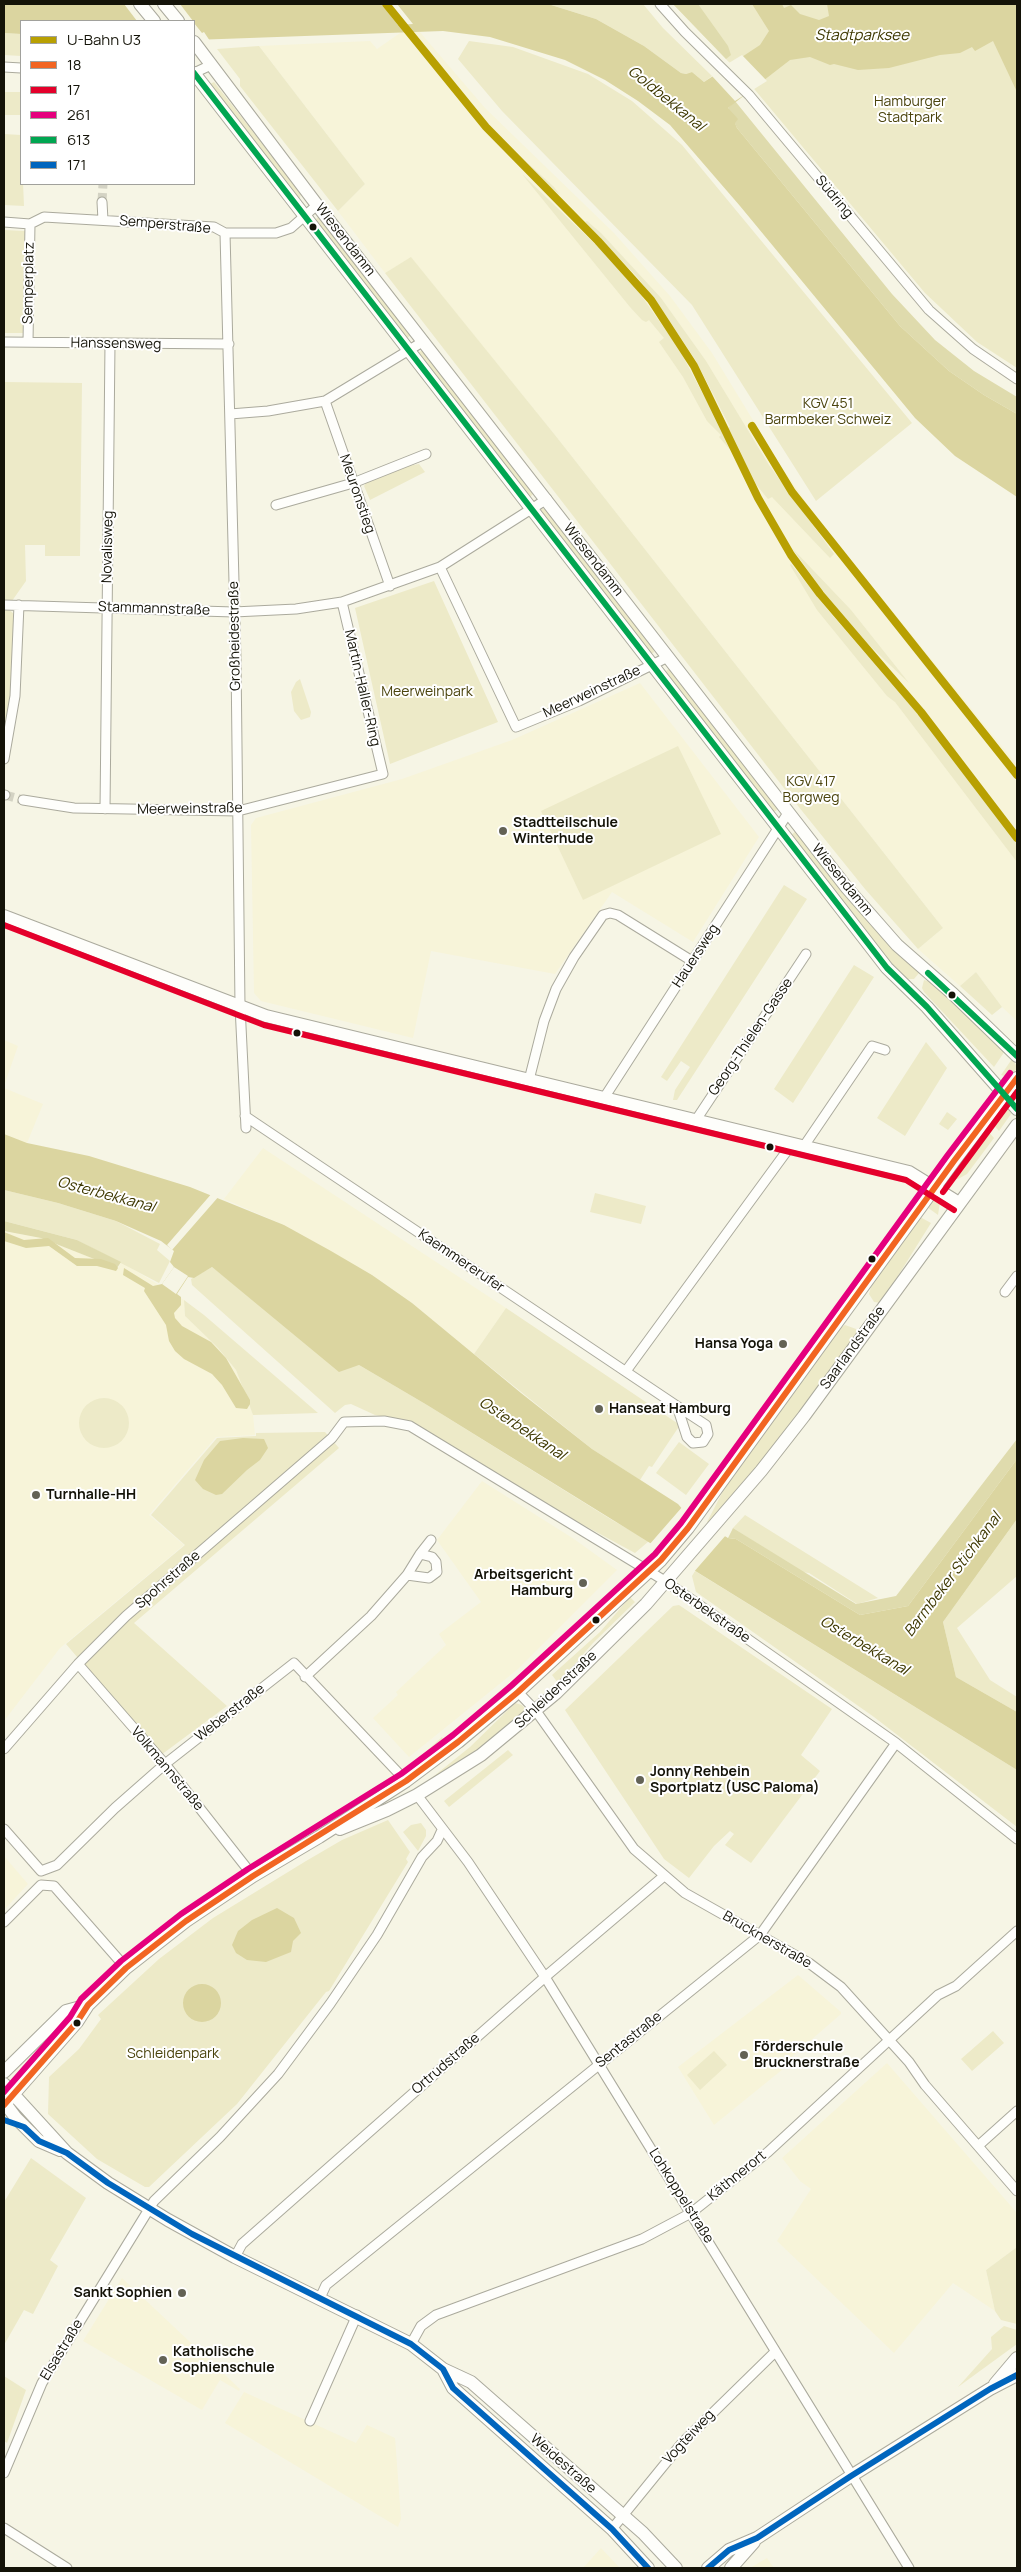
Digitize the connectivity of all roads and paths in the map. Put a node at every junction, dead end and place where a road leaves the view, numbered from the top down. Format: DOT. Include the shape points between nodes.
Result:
graph roads {
  1 [pos="140,4"];
  2 [pos="164,4"];
  3 [pos="660,4"];
  4 [pos="153,20"];
  5 [pos="177,20"];
  6 [pos="195,43"];
  7 [pos="210,65"];
  8 [pos="4,66"];
  9 [pos="20,68"];
  10 [pos="195,72"];
  11 [pos="195,74"];
  12 [pos="102,202"];
  13 [pos="317,205"];
  14 [pos="304,218"];
  15 [pos="103,220"];
  16 [pos="4,222"];
  17 [pos="30,224"];
  18 [pos="226,233"];
  19 [pos="424,341"];
  20 [pos="4,342"];
  21 [pos="28,342"];
  22 [pos="110,344"];
  23 [pos="228,344"];
  24 [pos="408,352"];
  25 [pos="1017,379"];
  26 [pos="325,401"];
  27 [pos="230,414"];
  28 [pos="426,454"];
  29 [pos="353,483"];
  30 [pos="547,499"];
  31 [pos="276,505"];
  32 [pos="532,511"];
  33 [pos="440,567"];
  34 [pos="390,586"];
  35 [pos="342,602"];
  36 [pos="4,605"];
  37 [pos="19,605"];
  38 [pos="107,607"];
  39 [pos="234,612"];
  40 [pos="668,657"];
  41 [pos="651,665"];
  42 [pos="4,760"];
  43 [pos="383,774"];
  44 [pos="23,800"];
  45 [pos="105,809"];
  46 [pos="238,811"];
  47 [pos="788,813"];
  48 [pos="778,830"];
  49 [pos="4,916"];
  50 [pos="806,954"];
  51 [pos="692,962"];
  52 [pos="240,1006"];
  53 [pos="884,1050"];
  54 [pos="1017,1056"];
  55 [pos="1017,1078"];
  56 [pos="529,1080"];
  57 [pos="1004,1095"];
  58 [pos="604,1098"];
  59 [pos="1017,1109"];
  60 [pos="245,1116"];
  61 [pos="696,1120"];
  62 [pos="1017,1125"];
  63 [pos="246,1128"];
  64 [pos="798,1145"];
  65 [pos="936,1187"];
  66 [pos="958,1203"];
  67 [pos="1017,1276"];
  68 [pos="1005,1292"];
  69 [pos="626,1371"];
  70 [pos="677,1406"];
  71 [pos="344,1422"];
  72 [pos="431,1540"];
  73 [pos="420,1554"];
  74 [pos="665,1556"];
  75 [pos="680,1565"];
  76 [pos="648,1572"];
  77 [pos="408,1575"];
  78 [pos="665,1581"];
  79 [pos="78,1664"];
  80 [pos="305,1677"];
  81 [pos="518,1692"];
  82 [pos="536,1711"];
  83 [pos="896,1743"];
  84 [pos="4,1749"];
  85 [pos="165,1764"];
  86 [pos="406,1781"];
  87 [pos="417,1795"];
  88 [pos="4,1829"];
  89 [pos="442,1830"];
  90 [pos="319,1837"];
  91 [pos="1017,1839"];
  92 [pos="253,1876"];
  93 [pos="664,1876"];
  94 [pos="4,1922"];
  95 [pos="1017,1931"];
  96 [pos="760,1935"];
  97 [pos="126,1968"];
  98 [pos="545,1977"];
  99 [pos="88,2005"];
  100 [pos="890,2041"];
  101 [pos="598,2064"];
  102 [pos="4,2072"];
  103 [pos="6,2098"];
  104 [pos="1017,2111"];
  105 [pos="13,2123"];
  106 [pos="978,2146"];
  107 [pos="67,2153"];
  108 [pos="1017,2191"];
  109 [pos="151,2210"];
  110 [pos="691,2213"];
  111 [pos="236,2257"];
  112 [pos="320,2298"];
  113 [pos="357,2315"];
  114 [pos="411,2344"];
  115 [pos="775,2352"];
  116 [pos="1017,2358"];
  117 [pos="443,2369"];
  118 [pos="1017,2375"];
  119 [pos="990,2389"];
  120 [pos="310,2421"];
  121 [pos="4,2473"];
  122 [pos="851,2476"];
  123 [pos="624,2516"];
  124 [pos="4,2528"];
  125 [pos="612,2529"];
  126 [pos="757,2538"];
  127 [pos="67,2568"];
  128 [pos="648,2568"];
  129 [pos="676,2568"];
  130 [pos="708,2568"];
  131 [pos="731,2568"];
  132 [pos="909,2568"];
  1 -- 4 [label="street"];
  2 -- 5 [label="street"];
  3 -- 25 [label="street, Südring" via="749,95 929,310 973,349"];
  6 -- 7 [label="street, Wiesendamm"];
  7 -- 10 [label="street"];
  7 -- 13 [label="street, Wiesendamm"];
  8 -- 9 [label="street"];
  11 -- 14 [label="street, Wiesendamm"];
  12 -- 15 [label="street"];
  13 -- 14 [label="street, Semperstraße"];
  13 -- 19 [label="street, Wiesendamm"];
  14 -- 18 [label="street, Semperstraße" via="291,228 276,233"];
  14 -- 24 [label="street, Wiesendamm"];
  15 -- 17 [label="street, Semperstraße" via="44,217"];
  15 -- 18 [label="street, Semperstraße" via="214,227"];
  16 -- 17 [label="street, Semperstraße"];
  17 -- 21 [label="street, Semperplatz"];
  18 -- 23 [label="street, Großheidestraße"];
  19 -- 24 [label="street"];
  19 -- 30 [label="street, Wiesendamm"];
  20 -- 21 [label="street, Hanssensweg"];
  21 -- 22 [label="street, Hanssensweg"];
  22 -- 23 [label="street, Hanssensweg"];
  22 -- 38 [label="street, Novalisweg"];
  23 -- 27 [label="street, Großheidestraße"];
  24 -- 26 [label="street"];
  24 -- 32 [label="street, Wiesendamm"];
  26 -- 27 [label="street"];
  26 -- 29 [label="street, Meuronstieg"];
  27 -- 39 [label="street, Großheidestraße"];
  28 -- 29 [label="street"];
  29 -- 31 [label="street"];
  29 -- 34 [label="street, Meuronstieg"];
  30 -- 32 [label="street, Stammannstraße"];
  30 -- 40 [label="street, Wiesendamm"];
  32 -- 33 [label="street, Stammannstraße"];
  32 -- 41 [label="street, Wiesendamm"];
  33 -- 34 [label="street, Stammannstraße"];
  33 -- 41 [label="street, Meerweinstraße" via="516,726 579,701"];
  34 -- 35 [label="street, Stammannstraße"];
  35 -- 39 [label="street, Stammannstraße" via="296,609"];
  35 -- 43 [label="street, Martin-Haller-Ring"];
  36 -- 37 [label="street, Stammannstraße"];
  37 -- 38 [label="street, Stammannstraße"];
  37 -- 42 [label="street" via="15,696"];
  38 -- 39 [label="street, Stammannstraße"];
  38 -- 45 [label="street, Novalisweg"];
  39 -- 46 [label="street, Großheidestraße"];
  40 -- 41 [label="street, Meerweinstraße"];
  40 -- 47 [label="street, Wiesendamm"];
  41 -- 48 [label="street, Wiesendamm"];
  43 -- 46 [label="street, Meerweinstraße"];
  44 -- 45 [label="street, Meerweinstraße"];
  45 -- 46 [label="street, Meerweinstraße"];
  46 -- 52 [label="street, Großheidestraße"];
  47 -- 48 [label="street, Hauersweg"];
  47 -- 54 [label="street, Wiesendamm" via="897,945 954,994"];
  48 -- 51 [label="street, Hauersweg"];
  48 -- 57 [label="street, Wiesendamm" via="887,968"];
  49 -- 52 [label="street"];
  50 -- 61 [label="street, Georg-Thielen-Gasse"];
  51 -- 56 [label="street" via="618,915 610,913 603,916 556,989"];
  51 -- 58 [label="street, Hauersweg"];
  52 -- 56 [label="street" via="266,1016"];
  52 -- 60 [label="street, Großheidestraße"];
  53 -- 64 [label="street" via="872,1046"];
  55 -- 57 [label="street, Saarlandstraße"];
  56 -- 58 [label="street"];
  57 -- 59 [label="street, Wiesendamm"];
  57 -- 65 [label="street, Saarlandstraße"];
  58 -- 61 [label="street"];
  60 -- 63 [label="street, Großheidestraße"];
  60 -- 69 [label="street, Kaemmererufer"];
  61 -- 64 [label="street"];
  62 -- 66 [label="street, Saarlandstraße"];
  64 -- 65 [label="street" via="909,1172"];
  64 -- 69 [label="street"];
  65 -- 66 [label="street"];
  65 -- 74 [label="street, Saarlandstraße"];
  66 -- 75 [label="street, Saarlandstraße" via="802,1418"];
  67 -- 68 [label="street"];
  69 -- 70 [label="street, Kaemmererufer"];
  71 -- 76 [label="street, Osterbekstraße" via="384,1421 410,1426"];
  71 -- 79 [label="street, Spohrstraße" via="332,1438 126,1616"];
  72 -- 73 [label="street"];
  73 -- 77 [label="street"];
  73 -- 77 [label="street" via="432,1557 437,1572 429,1578"];
  74 -- 76 [label="street, Schleidenstraße"];
  75 -- 78 [label="street, Schleidenstraße"];
  76 -- 78 [label="street, Osterbekstraße"];
  76 -- 81 [label="street, Schleidenstraße"];
  77 -- 80 [label="street" via="371,1616"];
  78 -- 82 [label="street, Schleidenstraße" via="646,1604"];
  78 -- 83 [label="street, Osterbekstraße"];
  79 -- 84 [label="street, Spohrstraße"];
  79 -- 85 [label="street, Volkmannstraße"];
  80 -- 85 [label="street, Weberstraße" via="294,1663"];
  80 -- 86 [label="street"];
  81 -- 82 [label="street, Brucknerstraße"];
  81 -- 86 [label="street, Schleidenstraße"];
  82 -- 87 [label="street, Schleidenstraße" via="481,1755"];
  82 -- 93 [label="street, Brucknerstraße" via="634,1849"];
  83 -- 91 [label="street, Osterbekstraße"];
  83 -- 96 [label="street, Sentastraße"];
  85 -- 88 [label="street, Weberstraße" via="57,1865 46,1870 41,1871"];
  85 -- 92 [label="street, Volkmannstraße"];
  86 -- 87 [label="street"];
  86 -- 90 [label="street, Schleidenstraße"];
  87 -- 89 [label="street, Lohkoppelstraße"];
  87 -- 90 [label="street, Schleidenstraße"];
  89 -- 98 [label="street, Lohkoppelstraße" via="468,1862"];
  89 -- 109 [label="street, Elsastraße" via="437,1841 422,1857 377,1935 278,2074 220,2137 162,2192"];
  90 -- 92 [label="street"];
  92 -- 97 [label="street" via="186,1921"];
  93 -- 96 [label="street, Brucknerstraße" via="685,1893"];
  93 -- 98 [label="street, Ortrudstraße"];
  94 -- 97 [label="street" via="41,1885 54,1886"];
  95 -- 100 [label="street, Käthnerort" via="956,1986 938,1995"];
  96 -- 100 [label="street, Brucknerstraße" via="831,1979"];
  96 -- 101 [label="street, Sentastraße"];
  97 -- 99 [label="street"];
  98 -- 101 [label="street, Lohkoppelstraße"];
  98 -- 111 [label="street, Ortrudstraße" via="242,2244"];
  99 -- 102 [label="street" via="66,2011"];
  99 -- 103 [label="street" via="77,2022"];
  100 -- 106 [label="street, Brucknerstraße"];
  100 -- 110 [label="street, Käthnerort" via="768,2152"];
  101 -- 110 [label="street, Lohkoppelstraße"];
  101 -- 112 [label="street, Sentastraße" via="326,2285"];
  103 -- 105 [label="street, Weidestraße"];
  103 -- 107 [label="street, Weidestraße"];
  104 -- 106 [label="street"];
  105 -- 107 [label="street, Weidestraße" via="39,2141"];
  106 -- 108 [label="street, Brucknerstraße"];
  107 -- 109 [label="street, Weidestraße"];
  109 -- 111 [label="street, Weidestraße"];
  109 -- 121 [label="street, Elsastraße" via="42,2383"];
  110 -- 114 [label="street, Käthnerort" via="642,2239 436,2315 421,2326"];
  110 -- 115 [label="street, Lohkoppelstraße"];
  111 -- 112 [label="street, Weidestraße"];
  112 -- 113 [label="street, Weidestraße"];
  113 -- 114 [label="street, Weidestraße"];
  113 -- 120 [label="street"];
  114 -- 117 [label="street, Weidestraße"];
  115 -- 122 [label="street, Lohkoppelstraße"];
  115 -- 123 [label="street, Vogteiweg" via="682,2443"];
  116 -- 119 [label="street"];
  117 -- 123 [label="street, Weidestraße" via="479,2388"];
  117 -- 125 [label="street, Weidestraße" via="454,2388"];
  118 -- 119 [label="street"];
  119 -- 122 [label="street"];
  122 -- 126 [label="street"];
  122 -- 132 [label="street, Lohkoppelstraße"];
  123 -- 125 [label="street, Vogteiweg"];
  123 -- 129 [label="street, Weidestraße"];
  124 -- 127 [label="street"];
  125 -- 128 [label="street, Weidestraße"];
  126 -- 130 [label="street" via="729,2550"];
  126 -- 131 [label="street"];
}
